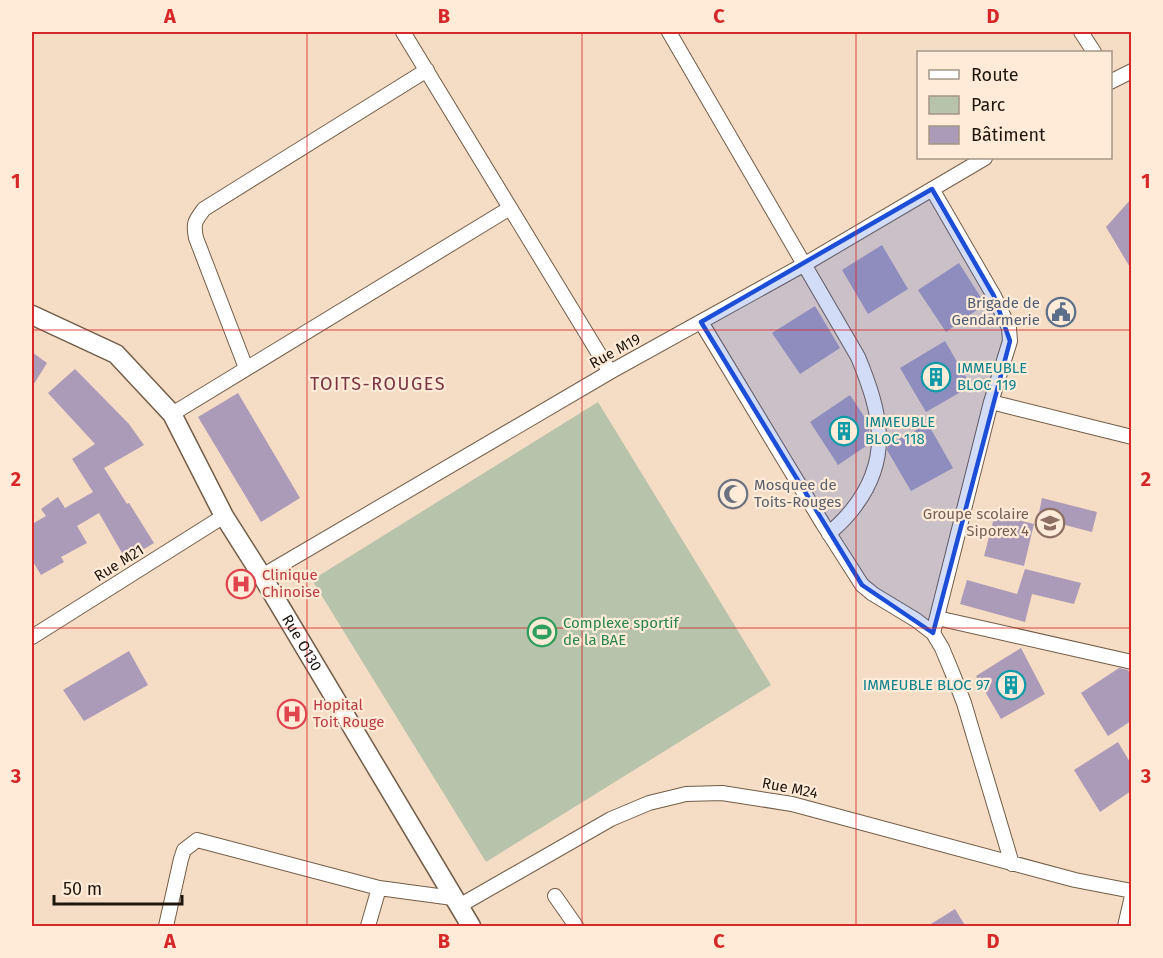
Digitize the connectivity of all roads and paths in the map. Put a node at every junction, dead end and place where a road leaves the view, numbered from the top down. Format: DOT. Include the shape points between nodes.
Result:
graph roads {
  1 [pos="403,32"];
  2 [pos="669,32"];
  3 [pos="1081,32"];
  4 [pos="1093,51"];
  5 [pos="427,70"];
  6 [pos="1131,71"];
  7 [pos="1112,80"];
  8 [pos="983,159"];
  9 [pos="932,189"];
  10 [pos="510,208"];
  11 [pos="805,264"];
  12 [pos="32,315"];
  13 [pos="701,322"];
  14 [pos="246,368"];
  15 [pos="610,372"];
  16 [pos="991,402"];
  17 [pos="172,414"];
  18 [pos="1131,437"];
  19 [pos="224,516"];
  20 [pos="829,534"];
  21 [pos="262,576"];
  22 [pos="937,618"];
  23 [pos="933,633"];
  24 [pos="32,637"];
  25 [pos="1131,662"];
  26 [pos="1012,864"];
  27 [pos="379,888"];
  28 [pos="1131,891"];
  29 [pos="555,896"];
  30 [pos="1131,896"];
  31 [pos="456,902"];
  32 [pos="166,927"];
  33 [pos="368,927"];
  34 [pos="471,927"];
  35 [pos="576,927"];
  36 [pos="1125,927"];
  1 -- 5 [label="street"];
  2 -- 11 [label="street"];
  3 -- 4 [label="street"];
  5 -- 10 [label="street"];
  5 -- 14 [label="street" via="204,209 195,221 196,238"];
  6 -- 7 [label="street"];
  8 -- 9 [label="street, Rue M19"];
  9 -- 11 [label="street, Rue M19"];
  9 -- 16 [label="street" via="1009,328 1010,341"];
  10 -- 14 [label="street"];
  10 -- 15 [label="street"];
  11 -- 13 [label="street, Rue M19"];
  11 -- 20 [label="street" via="858,357 880,438 875,471 864,493"];
  12 -- 17 [label="street, Rue O130" via="116,354"];
  13 -- 15 [label="street, Rue M19"];
  13 -- 20 [label="street"];
  14 -- 17 [label="street"];
  15 -- 21 [label="street, Rue M19"];
  16 -- 18 [label="street"];
  16 -- 22 [label="street"];
  17 -- 19 [label="street, Rue O130"];
  19 -- 21 [label="street, Rue O130"];
  19 -- 24 [label="street, Rue M21"];
  20 -- 23 [label="street" via="862,585"];
  21 -- 31 [label="street, Rue O130"];
  22 -- 23 [label="street"];
  22 -- 25 [label="street"];
  23 -- 26 [label="street" via="964,704"];
  26 -- 28 [label="street, Rue M24"];
  26 -- 31 [label="street, Rue M24" via="792,804 722,793 686,795 649,803 611,819"];
  27 -- 31 [label="street"];
  27 -- 32 [label="street" via="197,840 184,850"];
  27 -- 33 [label="street"];
  29 -- 35 [label="street"];
  30 -- 36 [label="street"];
  31 -- 34 [label="street, Rue O130"];
}
